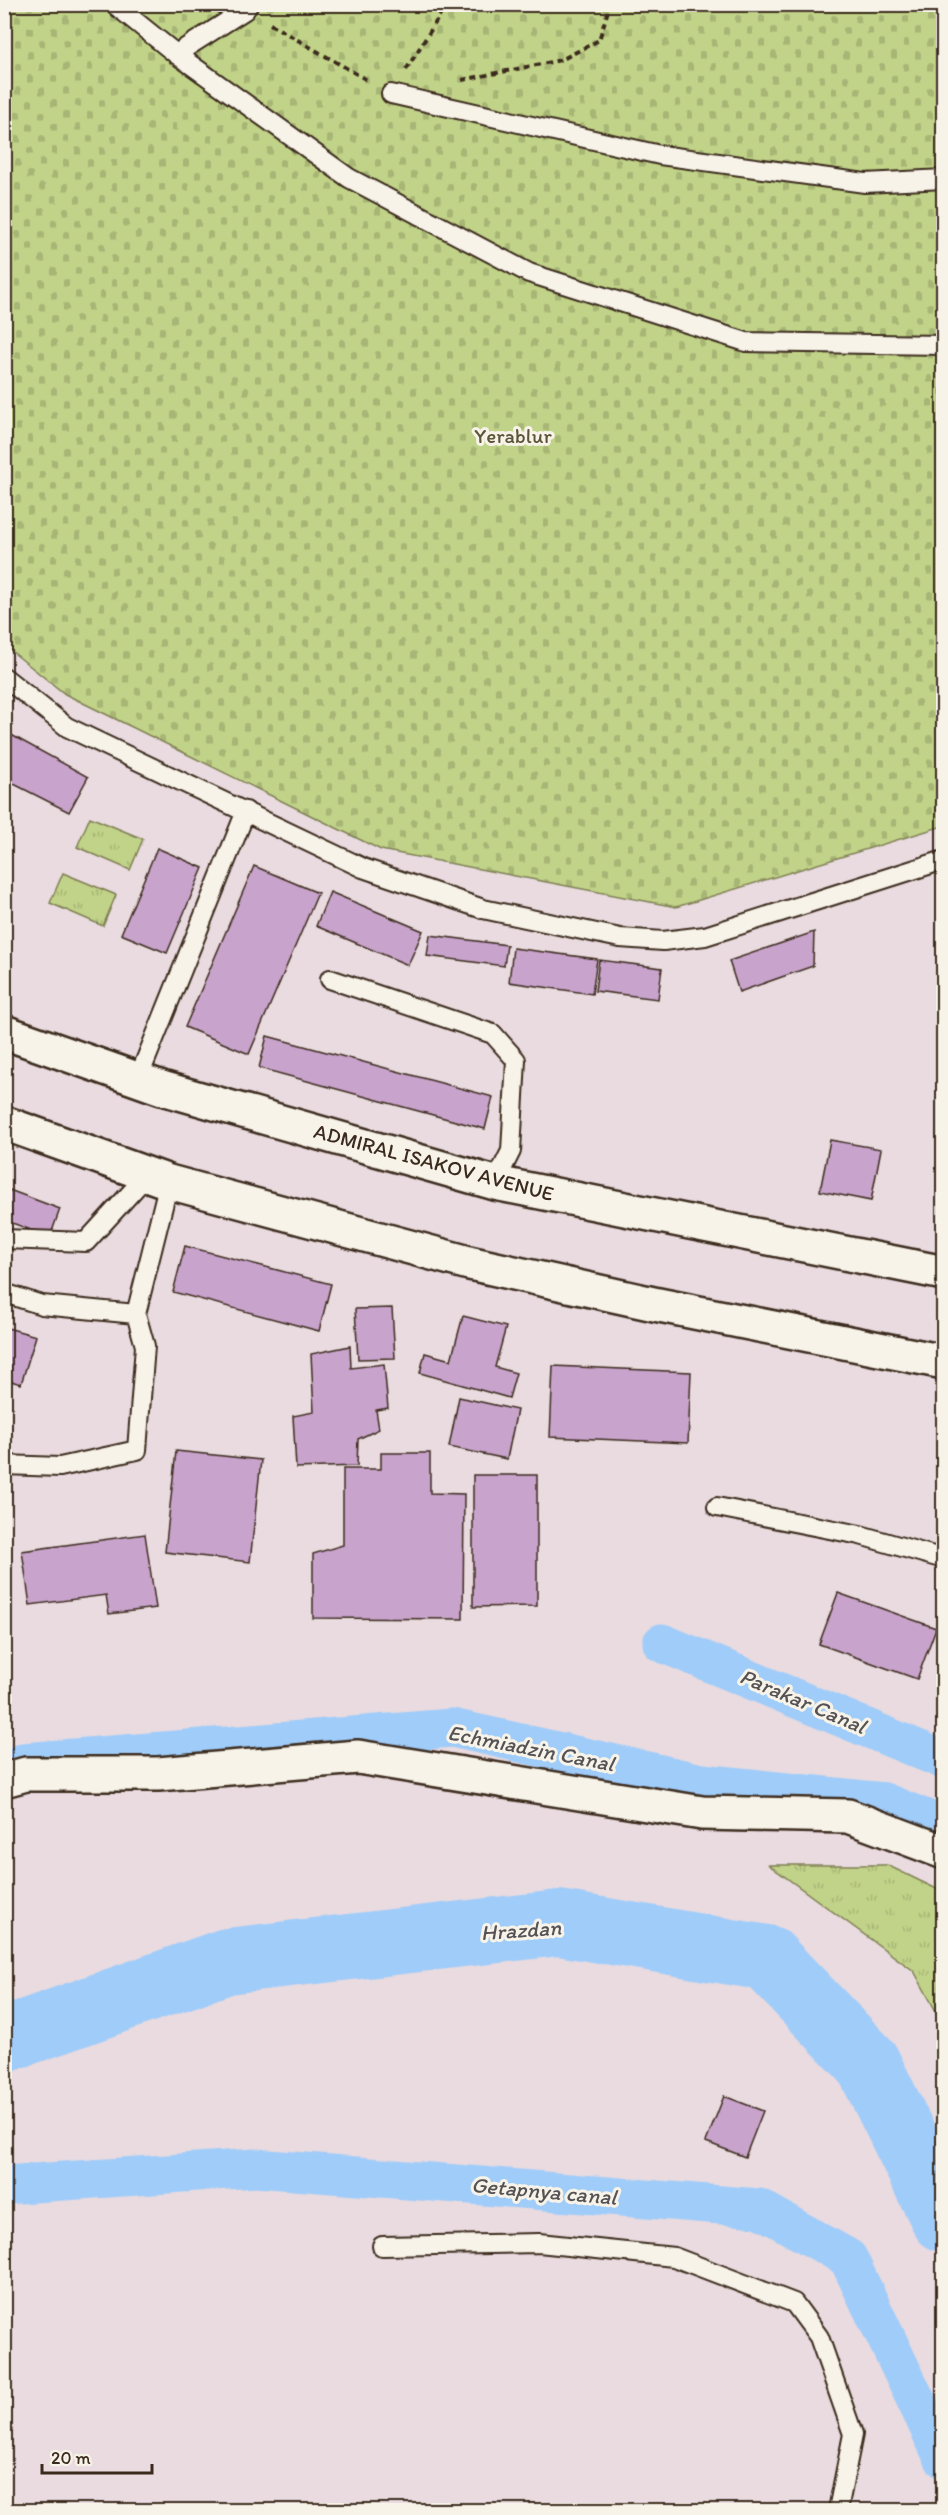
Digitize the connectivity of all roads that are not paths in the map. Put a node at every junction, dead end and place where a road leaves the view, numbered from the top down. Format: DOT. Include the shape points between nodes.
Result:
graph roads {
  1 [pos="114,4"];
  2 [pos="247,7"];
  3 [pos="176,54"];
  4 [pos="391,94"];
  5 [pos="944,179"];
  6 [pos="944,345"];
  7 [pos="4,677"];
  8 [pos="246,811"];
  9 [pos="944,860"];
  10 [pos="330,979"];
  11 [pos="4,1032"];
  12 [pos="138,1079"];
  13 [pos="4,1123"];
  14 [pos="158,1178"];
  15 [pos="495,1183"];
  16 [pos="4,1239"];
  17 [pos="944,1273"];
  18 [pos="4,1293"];
  19 [pos="136,1314"];
  20 [pos="944,1362"];
  21 [pos="4,1465"];
  22 [pos="717,1507"];
  23 [pos="944,1559"];
  24 [pos="4,1780"];
  25 [pos="944,1852"];
  26 [pos="382,2246"];
  27 [pos="838,2511"];
  1 -- 3 [label="lane"];
  2 -- 3 [label="lane"];
  3 -- 6 [label="lane" via="349,178 529,273 746,342"];
  4 -- 5 [label="lane" via="660,155 865,183"];
  7 -- 8 [label="lane" via="67,727"];
  8 -- 9 [label="lane" via="363,868 461,902 620,938 663,941 705,936"];
  8 -- 12 [label="lane"];
  10 -- 15 [label="lane" via="493,1034 516,1060 511,1151"];
  11 -- 12 [label="main road, ADMIRAL ISAKOV AVENUE"];
  12 -- 15 [label="main road, ADMIRAL ISAKOV AVENUE"];
  13 -- 14 [label="main road"];
  14 -- 16 [label="lane" via="86,1242"];
  14 -- 19 [label="lane"];
  14 -- 20 [label="main road" via="469,1263"];
  15 -- 17 [label="main road, ADMIRAL ISAKOV AVENUE"];
  18 -- 19 [label="lane" via="42,1305"];
  19 -- 21 [label="lane" via="146,1346 136,1450 60,1467"];
  22 -- 23 [label="lane" via="860,1535"];
  24 -- 25 [label="main road" via="26,1774 158,1774 358,1756 702,1813 848,1816"];
  26 -- 27 [label="lane" via="539,2243 674,2257 794,2303 819,2337 853,2434"];
}
